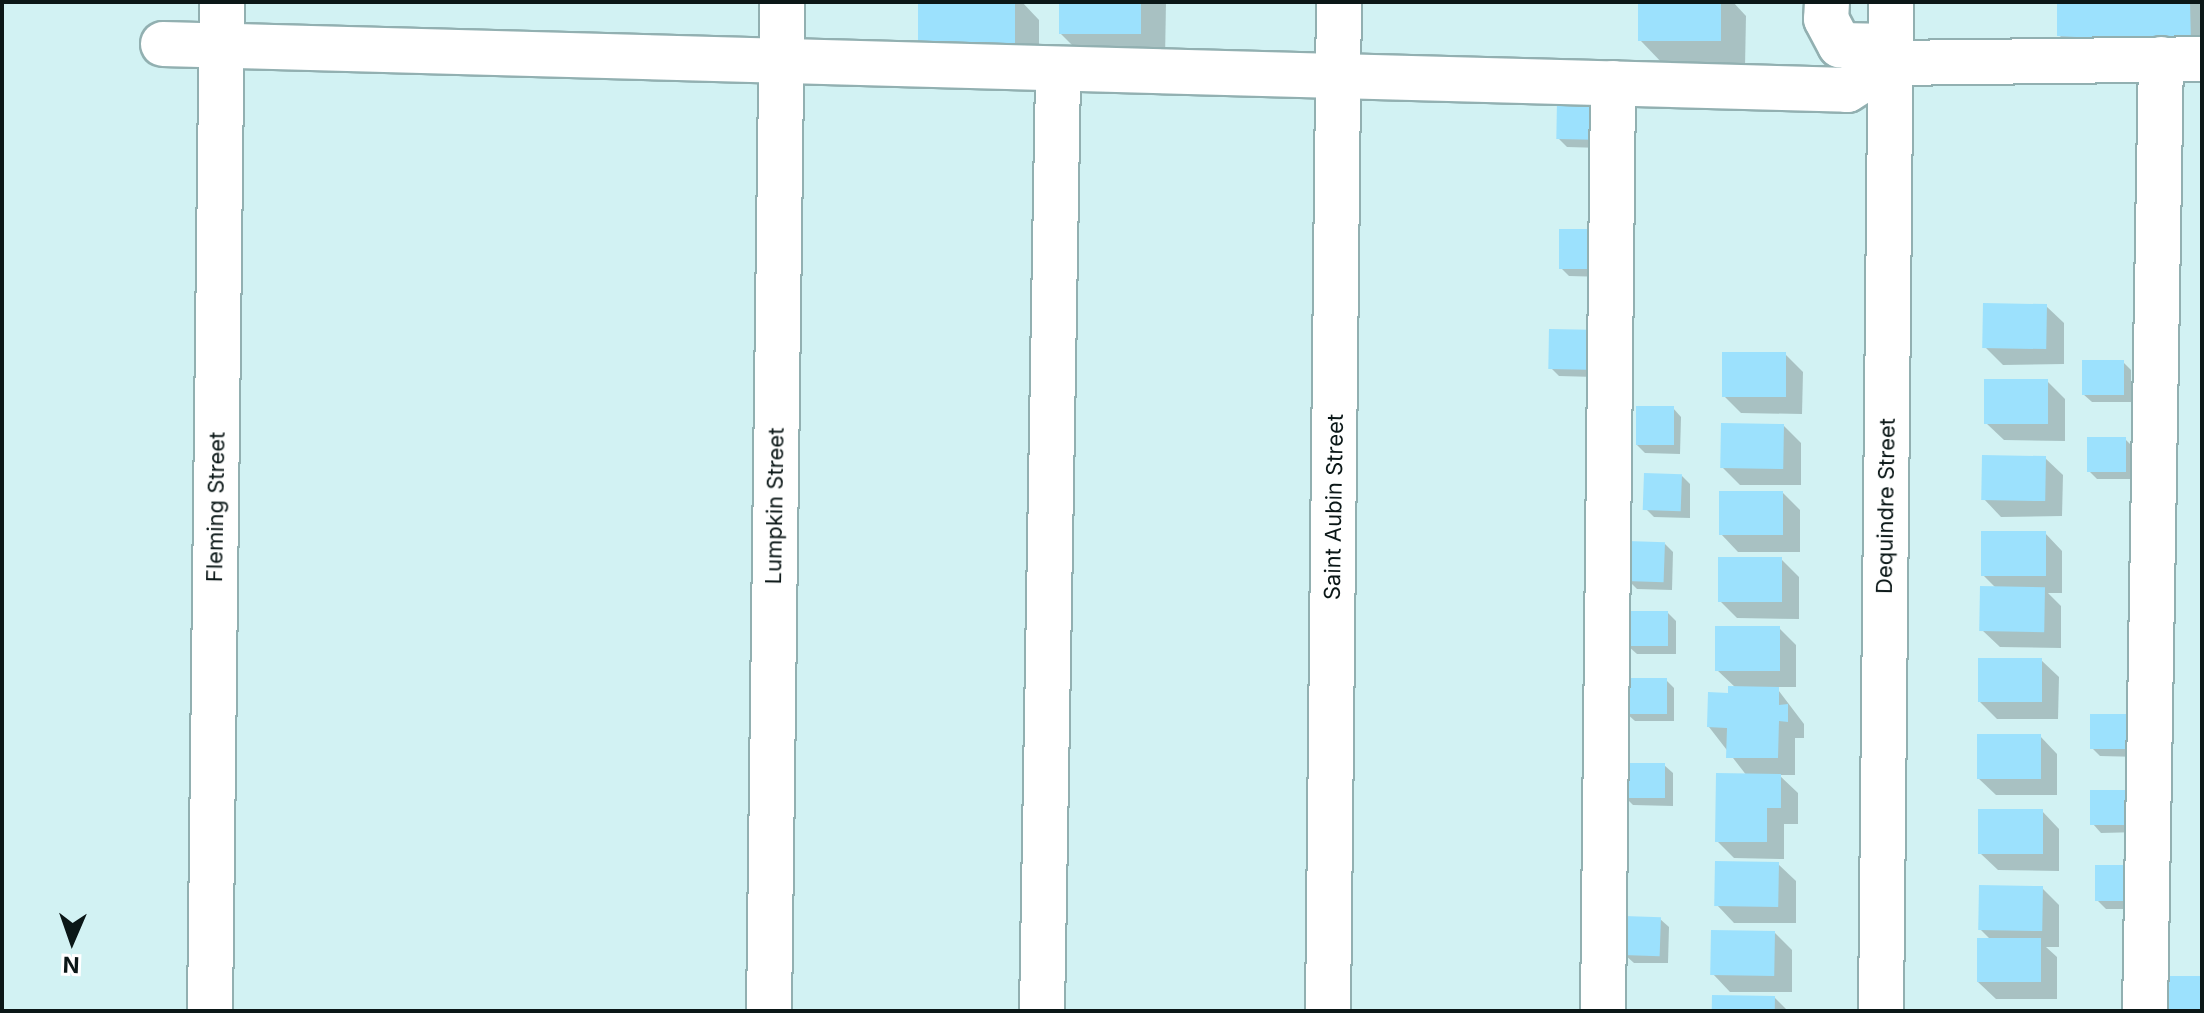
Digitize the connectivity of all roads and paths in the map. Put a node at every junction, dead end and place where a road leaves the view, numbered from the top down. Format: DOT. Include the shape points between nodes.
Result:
graph roads {
  1 [pos="222,2"];
  2 [pos="782,2"];
  3 [pos="1339,2"];
  4 [pos="1827,2"];
  5 [pos="1891,2"];
  6 [pos="163,44"];
  7 [pos="221,46"];
  8 [pos="1890,54"];
  9 [pos="2181,59"];
  10 [pos="781,63"];
  11 [pos="1058,72"];
  12 [pos="1339,76"];
  13 [pos="1613,83"];
  14 [pos="210,1011"];
  15 [pos="769,1011"];
  16 [pos="1042,1011"];
  17 [pos="1328,1011"];
  18 [pos="1603,1011"];
  19 [pos="1881,1011"];
  20 [pos="2145,1011"];
  1 -- 7 [label="street, Fleming Street"];
  2 -- 10 [label="street, Lumpkin Street"];
  3 -- 12 [label="street, Saint Aubin Street"];
  4 -- 8 [label="street" via="1831,36 1840,45"];
  5 -- 8 [label="street, Dequindre Street"];
  6 -- 7 [label="street"];
  7 -- 10 [label="street"];
  7 -- 14 [label="street, Fleming Street"];
  8 -- 9 [label="street"];
  8 -- 13 [label="street" via="1847,90"];
  8 -- 19 [label="street, Dequindre Street"];
  9 -- 20 [label="street"];
  10 -- 11 [label="street"];
  10 -- 15 [label="street, Lumpkin Street"];
  11 -- 12 [label="street"];
  11 -- 16 [label="street"];
  12 -- 13 [label="street"];
  12 -- 17 [label="street, Saint Aubin Street"];
  13 -- 18 [label="street"];
}
